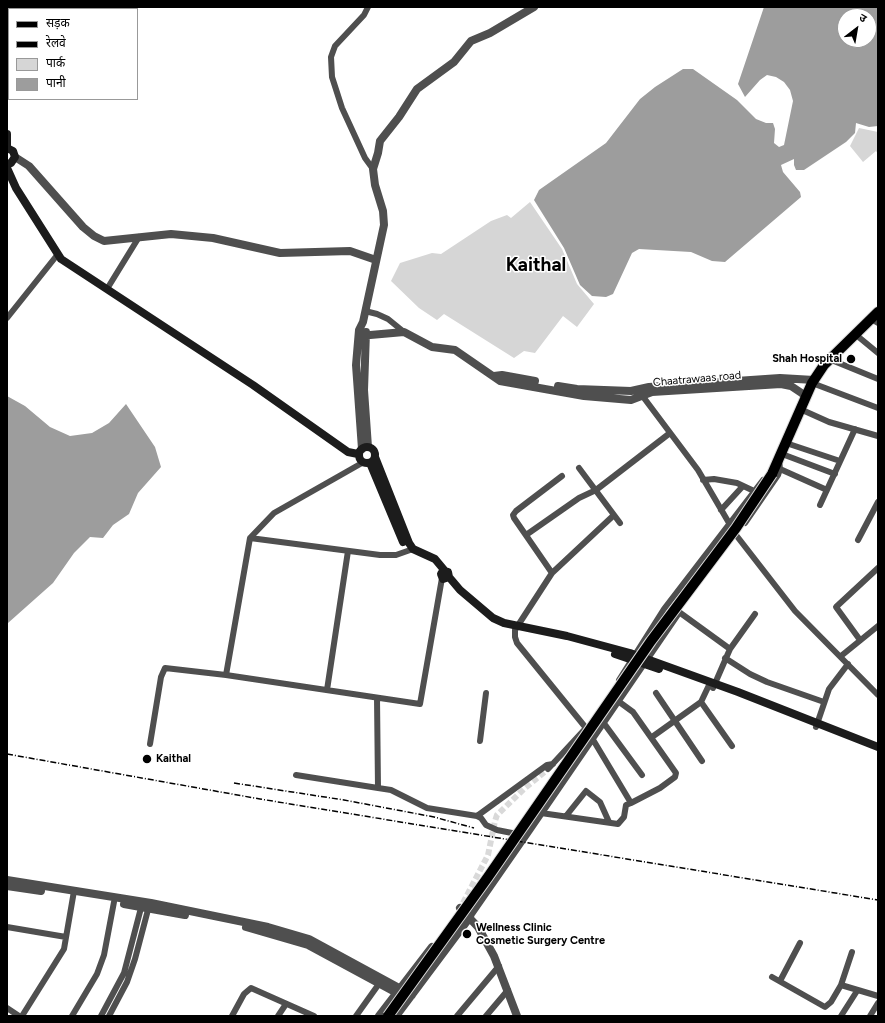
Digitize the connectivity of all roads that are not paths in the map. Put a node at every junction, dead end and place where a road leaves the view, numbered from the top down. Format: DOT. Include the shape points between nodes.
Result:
graph roads {
  1 [pos="368,7"];
  2 [pos="534,7"];
  3 [pos="7,134"];
  4 [pos="7,148"];
  5 [pos="14,157"];
  6 [pos="7,164"];
  7 [pos="7,168"];
  8 [pos="372,169"];
  9 [pos="139,237"];
  10 [pos="58,254"];
  11 [pos="376,260"];
  12 [pos="108,289"];
  13 [pos="365,311"];
  14 [pos="7,318"];
  15 [pos="876,318"];
  16 [pos="404,332"];
  17 [pos="855,334"];
  18 [pos="362,336"];
  19 [pos="878,353"];
  20 [pos="829,360"];
  21 [pos="878,379"];
  22 [pos="813,381"];
  23 [pos="639,393"];
  24 [pos="806,396"];
  25 [pos="878,408"];
  26 [pos="800,410"];
  27 [pos="855,429"];
  28 [pos="670,433"];
  29 [pos="878,436"];
  30 [pos="786,443"];
  31 [pos="363,450"];
  32 [pos="369,461"];
  33 [pos="840,461"];
  34 [pos="778,464"];
  35 [pos="579,468"];
  36 [pos="834,474"];
  37 [pos="562,476"];
  38 [pos="703,480"];
  39 [pos="744,486"];
  40 [pos="596,490"];
  41 [pos="827,490"];
  42 [pos="754,491"];
  43 [pos="878,502"];
  44 [pos="820,505"];
  45 [pos="721,510"];
  46 [pos="614,515"];
  47 [pos="620,523"];
  48 [pos="729,523"];
  49 [pos="526,535"];
  50 [pos="736,535"];
  51 [pos="250,538"];
  52 [pos="858,540"];
  53 [pos="411,550"];
  54 [pos="348,551"];
  55 [pos="878,568"];
  56 [pos="552,573"];
  57 [pos="444,576"];
  58 [pos="679,612"];
  59 [pos="755,614"];
  60 [pos="878,626"];
  61 [pos="517,628"];
  62 [pos="860,640"];
  63 [pos="730,649"];
  64 [pos="840,656"];
  65 [pos="633,657"];
  66 [pos="726,658"];
  67 [pos="645,661"];
  68 [pos="848,664"];
  69 [pos="226,675"];
  70 [pos="712,686"];
  71 [pos="327,690"];
  72 [pos="486,693"];
  73 [pos="656,693"];
  74 [pos="878,695"];
  75 [pos="377,698"];
  76 [pos="618,701"];
  77 [pos="701,702"];
  78 [pos="824,702"];
  79 [pos="676,720"];
  80 [pos="603,722"];
  81 [pos="816,725"];
  82 [pos="586,728"];
  83 [pos="652,737"];
  84 [pos="592,739"];
  85 [pos="480,741"];
  86 [pos="150,744"];
  87 [pos="732,746"];
  88 [pos="878,747"];
  89 [pos="878,752"];
  90 [pos="702,760"];
  91 [pos="554,764"];
  92 [pos="548,769"];
  93 [pos="296,775"];
  94 [pos="642,775"];
  95 [pos="378,788"];
  96 [pos="631,803"];
  97 [pos="541,813"];
  98 [pos="477,816"];
  99 [pos="566,816"];
  100 [pos="609,822"];
  101 [pos="529,832"];
  102 [pos="7,880"];
  103 [pos="7,886"];
  104 [pos="74,893"];
  105 [pos="114,902"];
  106 [pos="146,905"];
  107 [pos="470,917"];
  108 [pos="7,927"];
  109 [pos="66,937"];
  110 [pos="800,943"];
  111 [pos="852,952"];
  112 [pos="498,966"];
  113 [pos="772,977"];
  114 [pos="381,980"];
  115 [pos="780,981"];
  116 [pos="841,985"];
  117 [pos="399,990"];
  118 [pos="508,990"];
  119 [pos="857,990"];
  120 [pos="878,996"];
  121 [pos="410,997"];
  122 [pos="878,1003"];
  123 [pos="286,1004"];
  124 [pos="7,1008"];
  125 [pos="21,1016"];
  126 [pos="72,1016"];
  127 [pos="101,1016"];
  128 [pos="109,1016"];
  129 [pos="232,1016"];
  130 [pos="278,1016"];
  131 [pos="314,1016"];
  132 [pos="356,1016"];
  133 [pos="379,1016"];
  134 [pos="388,1016"];
  135 [pos="396,1016"];
  136 [pos="457,1016"];
  137 [pos="486,1016"];
  138 [pos="517,1016"];
  139 [pos="841,1016"];
  140 [pos="870,1016"];
  1 -- 8 [label="street" via="364,15 335,46 331,57 332,77 342,108"];
  2 -- 8 [label="street" via="471,41 454,62 417,89 400,117 380,141"];
  3 -- 4 [label="main road"];
  4 -- 5 [label="main road" via="13,151"];
  5 -- 6 [label="main road" via="11,163"];
  5 -- 9 [label="street" via="29,166 94,236 104,241"];
  7 -- 10 [label="main road" via="16,188"];
  8 -- 11 [label="street" via="384,225"];
  9 -- 11 [label="street" via="171,234 206,237 280,253 350,252"];
  9 -- 12 [label="street"];
  10 -- 12 [label="main road" via="61,259"];
  10 -- 14 [label="street"];
  11 -- 13 [label="street"];
  12 -- 31 [label="main road" via="254,385 348,452"];
  13 -- 16 [label="street" via="388,319"];
  13 -- 18 [label="street"];
  15 -- 17 [label="main road"];
  16 -- 18 [label="street"];
  16 -- 23 [label="street" via="432,346 455,350 494,376 502,375 577,389"];
  17 -- 19 [label="street"];
  17 -- 20 [label="main road"];
  18 -- 31 [label="street" via="356,365"];
  20 -- 21 [label="street"];
  20 -- 22 [label="main road"];
  22 -- 23 [label="street" via="780,378 679,384"];
  22 -- 24 [label="main road"];
  22 -- 25 [label="street"];
  23 -- 24 [label="street, Chaatrawaas road" via="781,384 791,386"];
  23 -- 28 [label="street"];
  24 -- 26 [label="main road"];
  26 -- 27 [label="street"];
  26 -- 30 [label="main road"];
  27 -- 29 [label="street"];
  27 -- 33 [label="street"];
  28 -- 38 [label="street"];
  28 -- 40 [label="street"];
  30 -- 33 [label="street"];
  30 -- 34 [label="main road"];
  31 -- 32 [label="main road"];
  31 -- 32 [label="main road" via="373,450"];
  32 -- 51 [label="street" via="274,513"];
  32 -- 53 [label="main road"];
  33 -- 36 [label="street"];
  34 -- 36 [label="street"];
  34 -- 41 [label="street"];
  34 -- 42 [label="street" via="769,469"];
  34 -- 50 [label="street" via="764,498"];
  34 -- 134 [label="main road, bridge" via="736,528 651,641"];
  35 -- 40 [label="street"];
  36 -- 41 [label="street"];
  37 -- 49 [label="street" via="514,513 514,518"];
  38 -- 39 [label="street" via="714,479"];
  38 -- 45 [label="street"];
  39 -- 42 [label="street"];
  39 -- 45 [label="street"];
  40 -- 46 [label="street"];
  40 -- 49 [label="street" via="579,498"];
  41 -- 44 [label="street"];
  42 -- 48 [label="street"];
  43 -- 52 [label="street"];
  45 -- 48 [label="street"];
  46 -- 47 [label="street"];
  46 -- 56 [label="street"];
  48 -- 65 [label="street" via="664,609"];
  49 -- 56 [label="street"];
  50 -- 58 [label="street"];
  50 -- 64 [label="street" via="795,610"];
  51 -- 54 [label="street"];
  51 -- 69 [label="street"];
  53 -- 54 [label="street" via="396,555"];
  53 -- 57 [label="main road" via="435,558"];
  54 -- 71 [label="street"];
  55 -- 62 [label="street" via="836,607"];
  56 -- 61 [label="street"];
  57 -- 61 [label="main road" via="493,618"];
  57 -- 75 [label="street" via="420,704"];
  58 -- 63 [label="street"];
  58 -- 67 [label="street"];
  59 -- 63 [label="street"];
  60 -- 62 [label="street"];
  61 -- 65 [label="main road"];
  61 -- 82 [label="street" via="517,643"];
  62 -- 64 [label="street"];
  63 -- 66 [label="street"];
  64 -- 68 [label="street"];
  65 -- 67 [label="main road"];
  65 -- 82 [label="street"];
  66 -- 70 [label="street"];
  66 -- 78 [label="street" via="767,682"];
  67 -- 70 [label="main road"];
  67 -- 76 [label="street"];
  68 -- 74 [label="street"];
  68 -- 78 [label="street" via="836,678"];
  69 -- 71 [label="street"];
  69 -- 86 [label="street" via="165,668 161,677"];
  70 -- 77 [label="street"];
  70 -- 81 [label="main road"];
  71 -- 75 [label="street"];
  72 -- 85 [label="street"];
  73 -- 79 [label="street"];
  75 -- 95 [label="street"];
  76 -- 80 [label="street"];
  76 -- 83 [label="street" via="633,712"];
  77 -- 79 [label="street"];
  77 -- 87 [label="street"];
  78 -- 81 [label="street"];
  79 -- 83 [label="street"];
  79 -- 90 [label="street"];
  80 -- 84 [label="street"];
  80 -- 94 [label="street"];
  81 -- 88 [label="main road"];
  81 -- 89 [label="main road"];
  82 -- 84 [label="street"];
  82 -- 91 [label="street"];
  83 -- 96 [label="street" via="676,770 676,775 660,788"];
  84 -- 96 [label="street"];
  84 -- 97 [label="street"];
  91 -- 92 [label="street"];
  91 -- 98 [label="street" via="547,765"];
  93 -- 95 [label="street"];
  95 -- 98 [label="street" via="391,790 427,808"];
  96 -- 100 [label="street" via="626,805 621,823"];
  97 -- 99 [label="street"];
  97 -- 101 [label="street"];
  98 -- 101 [label="street" via="486,825 497,830 512,833"];
  99 -- 100 [label="street"];
  99 -- 100 [label="street" via="586,791 600,802"];
  101 -- 107 [label="street"];
  102 -- 104 [label="street"];
  103 -- 104 [label="street"];
  104 -- 105 [label="street"];
  104 -- 106 [label="street"];
  104 -- 109 [label="street"];
  105 -- 106 [label="street"];
  105 -- 126 [label="street" via="104,955 97,974"];
  106 -- 114 [label="street" via="235,919 309,939"];
  106 -- 127 [label="street" via="124,974"];
  106 -- 128 [label="street" via="127,982"];
  107 -- 112 [label="street"];
  107 -- 117 [label="street" via="462,906"];
  107 -- 121 [label="street"];
  108 -- 109 [label="street"];
  109 -- 125 [label="street" via="64,949"];
  110 -- 115 [label="street"];
  111 -- 116 [label="street"];
  112 -- 118 [label="street"];
  112 -- 136 [label="street"];
  113 -- 115 [label="street"];
  114 -- 117 [label="street"];
  114 -- 132 [label="street"];
  115 -- 116 [label="street" via="825,1007"];
  116 -- 119 [label="street"];
  117 -- 121 [label="street"];
  117 -- 133 [label="street"];
  118 -- 137 [label="street"];
  118 -- 138 [label="street"];
  119 -- 120 [label="street"];
  119 -- 139 [label="street"];
  121 -- 135 [label="street"];
  122 -- 140 [label="street"];
  123 -- 129 [label="street" via="251,988 244,994"];
  123 -- 130 [label="street"];
  123 -- 131 [label="street"];
  124 -- 125 [label="street"];
}
